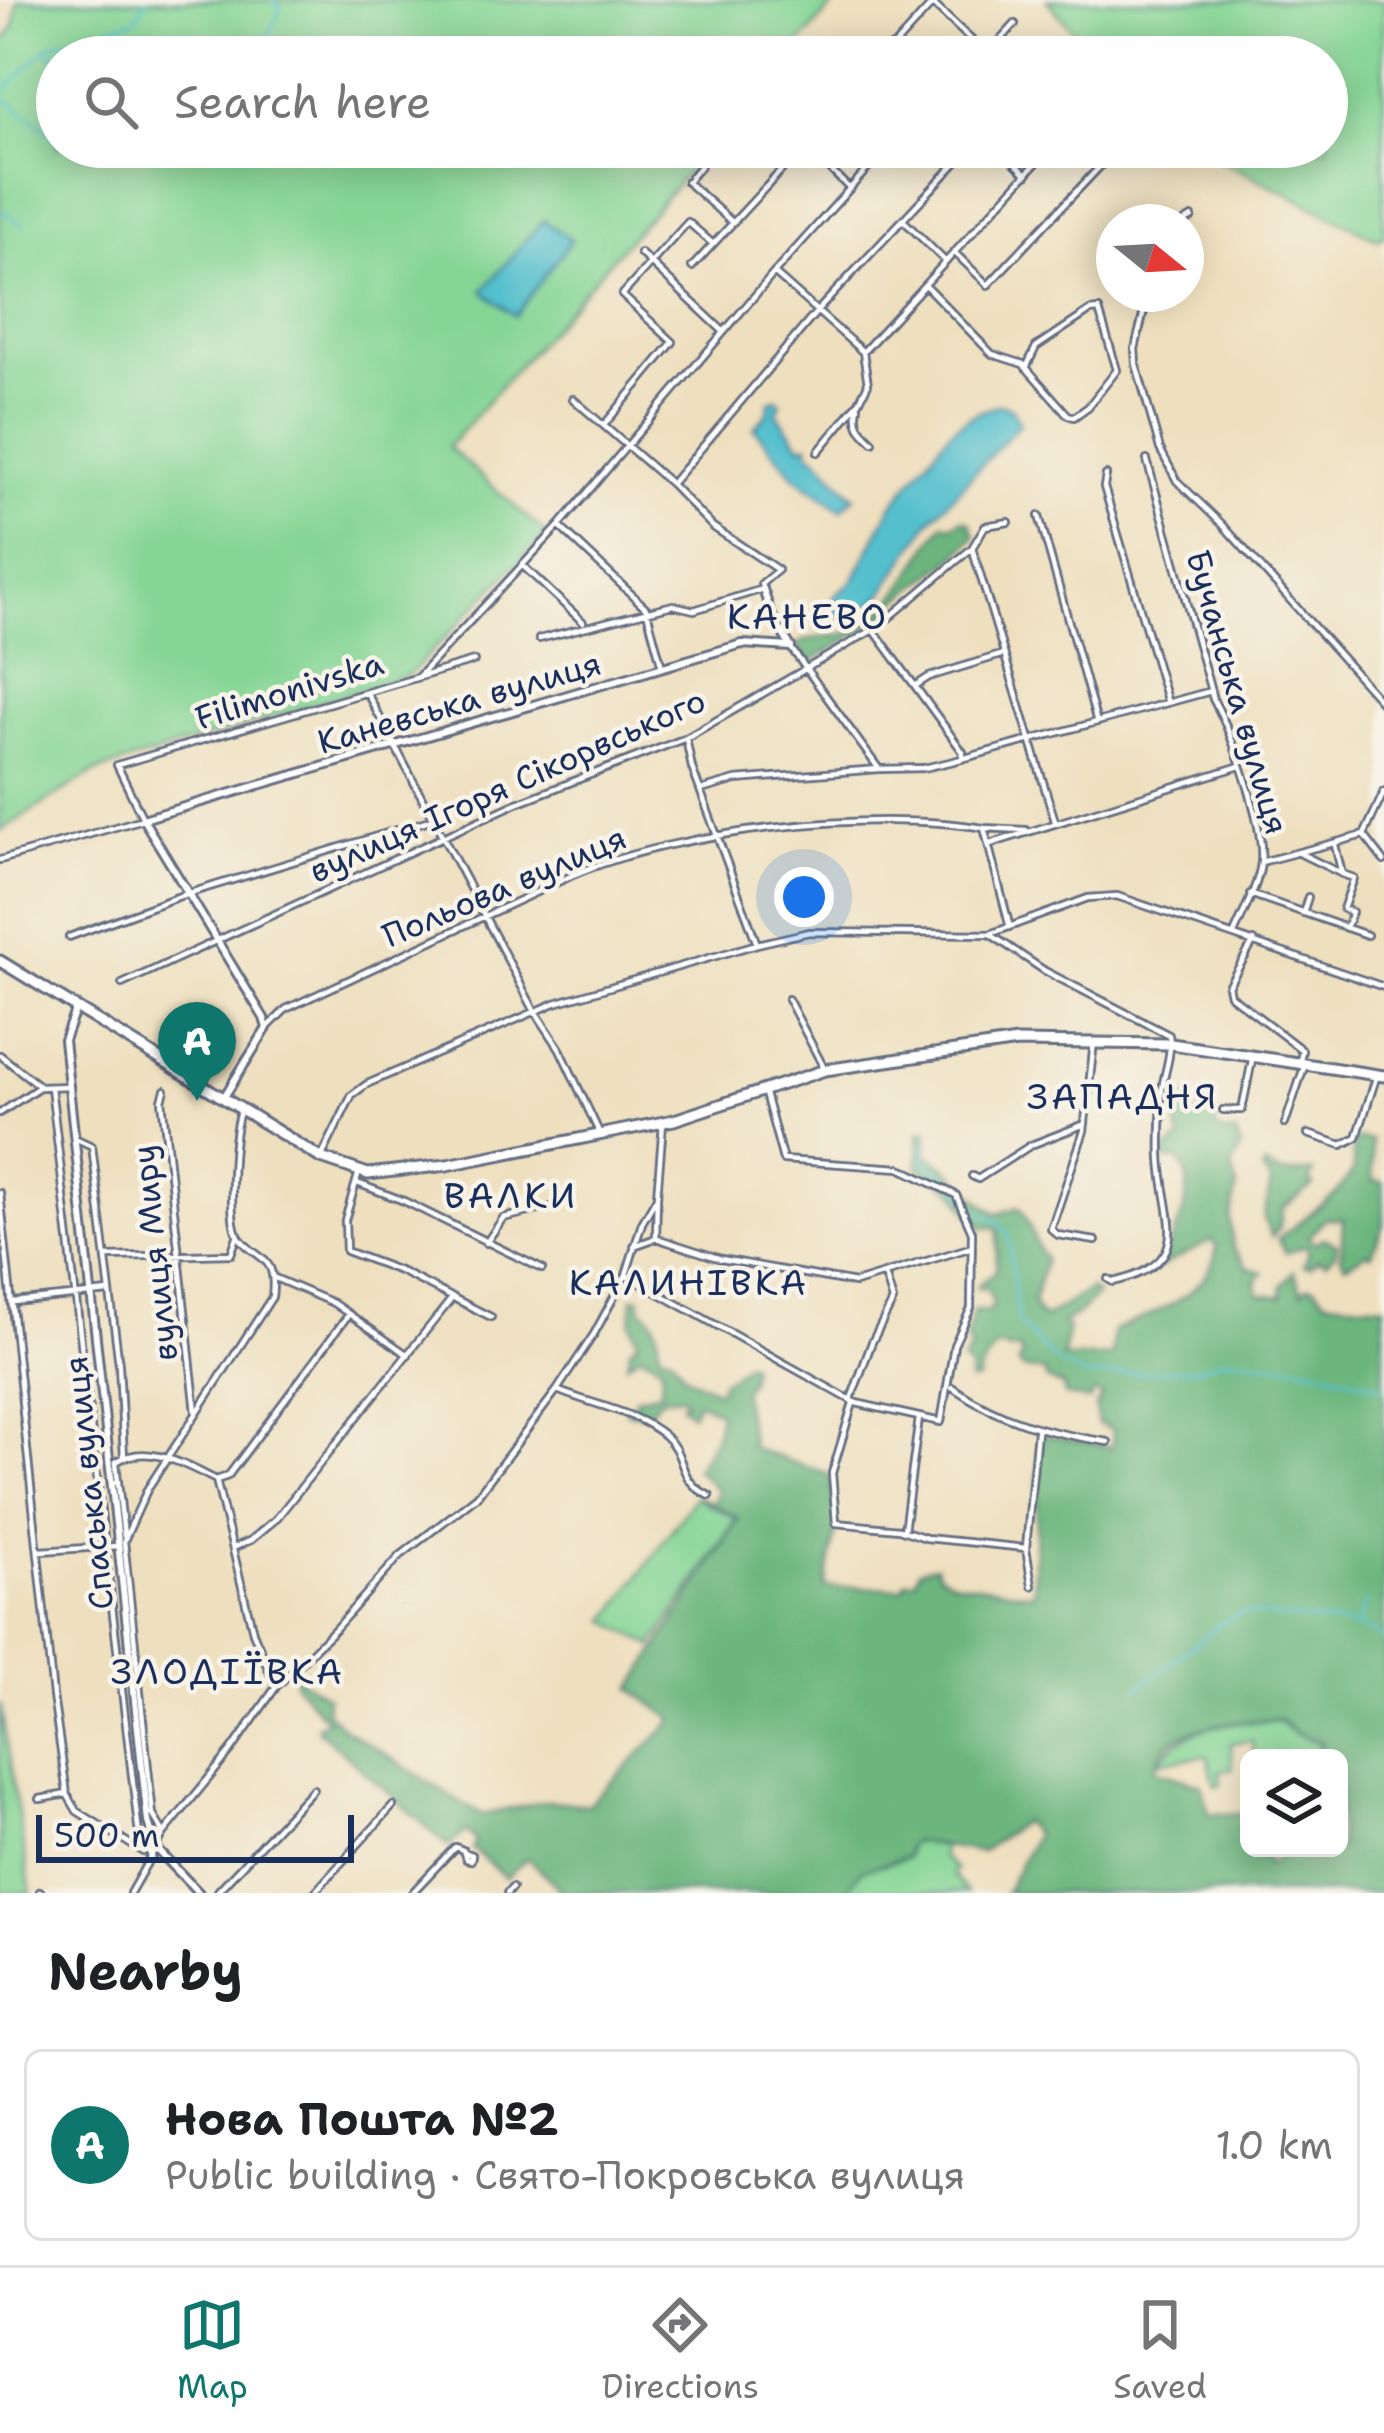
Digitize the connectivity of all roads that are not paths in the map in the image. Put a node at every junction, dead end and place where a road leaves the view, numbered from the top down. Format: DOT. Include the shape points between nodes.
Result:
graph roads {
  1 [pos="934,2"];
  2 [pos="1015,24"];
  3 [pos="903,36"];
  4 [pos="968,36"];
  5 [pos="1004,36"];
  6 [pos="698,168"];
  7 [pos="785,168"];
  8 [pos="828,168"];
  9 [pos="868,168"];
  10 [pos="951,168"];
  11 [pos="1020,168"];
  12 [pos="1033,168"];
  13 [pos="1098,168"];
  14 [pos="1027,175"];
  15 [pos="849,188"];
  16 [pos="903,220"];
  17 [pos="732,222"];
  18 [pos="713,244"];
  19 [pos="955,253"];
  20 [pos="640,254"];
  21 [pos="946,262"];
  22 [pos="651,263"];
  23 [pos="692,267"];
  24 [pos="774,272"];
  25 [pos="925,285"];
  26 [pos="819,309"];
  27 [pos="1143,312"];
  28 [pos="724,332"];
  29 [pos="863,352"];
  30 [pos="1024,366"];
  31 [pos="573,399"];
  32 [pos="859,402"];
  33 [pos="604,425"];
  34 [pos="873,442"];
  35 [pos="627,445"];
  36 [pos="818,452"];
  37 [pos="1148,460"];
  38 [pos="1106,475"];
  39 [pos="671,484"];
  40 [pos="1039,516"];
  41 [pos="1009,522"];
  42 [pos="559,526"];
  43 [pos="972,548"];
  44 [pos="522,566"];
  45 [pos="763,589"];
  46 [pos="647,612"];
  47 [pos="584,622"];
  48 [pos="874,629"];
  49 [pos="539,639"];
  50 [pos="790,647"];
  51 [pos="1003,654"];
  52 [pos="474,661"];
  53 [pos="805,667"];
  54 [pos="662,668"];
  55 [pos="418,676"];
  56 [pos="915,686"];
  57 [pos="1211,691"];
  58 [pos="367,693"];
  59 [pos="1167,701"];
  60 [pos="1384,705"];
  61 [pos="1096,721"];
  62 [pos="686,738"];
  63 [pos="1029,741"];
  64 [pos="394,745"];
  65 [pos="962,759"];
  66 [pos="1240,766"];
  67 [pos="879,769"];
  68 [pos="700,790"];
  69 [pos="1384,792"];
  70 [pos="142,819"];
  71 [pos="434,819"];
  72 [pos="1055,821"];
  73 [pos="984,828"];
  74 [pos="1032,830"];
  75 [pos="1364,835"];
  76 [pos="718,837"];
  77 [pos="444,839"];
  78 [pos="990,844"];
  79 [pos="1335,845"];
  80 [pos="1301,854"];
  81 [pos="0,860"];
  82 [pos="1384,861"];
  83 [pos="1261,862"];
  84 [pos="1342,874"];
  85 [pos="188,894"];
  86 [pos="1250,894"];
  87 [pos="1308,897"];
  88 [pos="1303,913"];
  89 [pos="486,917"];
  90 [pos="1009,924"];
  91 [pos="1346,928"];
  92 [pos="990,934"];
  93 [pos="1234,934"];
  94 [pos="1367,935"];
  95 [pos="69,937"];
  96 [pos="215,941"];
  97 [pos="1254,941"];
  98 [pos="757,944"];
  99 [pos="0,961"];
  100 [pos="122,984"];
  101 [pos="1384,987"];
  102 [pos="788,999"];
  103 [pos="76,1008"];
  104 [pos="535,1011"];
  105 [pos="267,1028"];
  106 [pos="1094,1042"];
  107 [pos="1171,1043"];
  108 [pos="1253,1054"];
  109 [pos="0,1055"];
  110 [pos="1303,1062"];
  111 [pos="825,1070"];
  112 [pos="1380,1076"];
  113 [pos="70,1086"];
  114 [pos="40,1087"];
  115 [pos="51,1087"];
  116 [pos="764,1089"];
  117 [pos="165,1090"];
  118 [pos="223,1098"];
  119 [pos="242,1109"];
  120 [pos="1223,1110"];
  121 [pos="0,1113"];
  122 [pos="663,1123"];
  123 [pos="1085,1124"];
  124 [pos="1285,1124"];
  125 [pos="599,1132"];
  126 [pos="1308,1134"];
  127 [pos="75,1139"];
  128 [pos="321,1158"];
  129 [pos="972,1176"];
  130 [pos="358,1178"];
  131 [pos="0,1193"];
  132 [pos="657,1197"];
  133 [pos="560,1205"];
  134 [pos="238,1234"];
  135 [pos="656,1238"];
  136 [pos="1096,1241"];
  137 [pos="486,1243"];
  138 [pos="634,1246"];
  139 [pos="972,1248"];
  140 [pos="178,1254"];
  141 [pos="105,1257"];
  142 [pos="542,1269"];
  143 [pos="626,1275"];
  144 [pos="885,1275"];
  145 [pos="274,1278"];
  146 [pos="1108,1279"];
  147 [pos="109,1292"];
  148 [pos="92,1294"];
  149 [pos="74,1297"];
  150 [pos="453,1297"];
  151 [pos="12,1302"];
  152 [pos="349,1314"];
  153 [pos="491,1317"];
  154 [pos="408,1355"];
  155 [pos="950,1386"];
  156 [pos="557,1390"];
  157 [pos="851,1399"];
  158 [pos="196,1412"];
  159 [pos="919,1418"];
  160 [pos="1037,1431"];
  161 [pos="1108,1442"];
  162 [pos="124,1456"];
  163 [pos="167,1456"];
  164 [pos="215,1480"];
  165 [pos="115,1483"];
  166 [pos="710,1496"];
  167 [pos="904,1531"];
  168 [pos="121,1544"];
  169 [pos="104,1547"];
  170 [pos="233,1548"];
  171 [pos="1026,1548"];
  172 [pos="39,1551"];
  173 [pos="1032,1586"];
  174 [pos="276,1687"];
  175 [pos="147,1783"];
  176 [pos="313,1789"];
  177 [pos="67,1794"];
  178 [pos="40,1799"];
  179 [pos="393,1807"];
  180 [pos="164,1833"];
  181 [pos="154,1853"];
  182 [pos="466,1853"];
  183 [pos="130,1893"];
  184 [pos="199,1893"];
  185 [pos="216,1893"];
  186 [pos="314,1893"];
  187 [pos="412,1893"];
  1 -- 3 [label="street"];
  1 -- 4 [label="street"];
  2 -- 5 [label="street"];
  6 -- 17 [label="street" via="686,182"];
  7 -- 17 [label="street"];
  8 -- 15 [label="street"];
  9 -- 15 [label="street"];
  10 -- 16 [label="street"];
  11 -- 14 [label="street"];
  12 -- 14 [label="street"];
  13 -- 19 [label="street" via="988,285"];
  14 -- 19 [label="street"];
  15 -- 24 [label="street"];
  16 -- 21 [label="street"];
  16 -- 26 [label="street"];
  17 -- 18 [label="street"];
  18 -- 22 [label="street" via="688,222"];
  18 -- 23 [label="street"];
  19 -- 21 [label="street"];
  20 -- 22 [label="street"];
  21 -- 25 [label="street"];
  22 -- 28 [label="street"];
  22 -- 33 [label="street" via="622,295 674,342"];
  24 -- 26 [label="street"];
  24 -- 28 [label="street"];
  25 -- 29 [label="street"];
  25 -- 30 [label="street" via="992,353"];
  26 -- 29 [label="street"];
  26 -- 39 [label="street"];
  27 -- 60 [label="street" via="1136,364 1177,481"];
  28 -- 35 [label="street"];
  29 -- 32 [label="street" via="868,385"];
  30 -- 30 [label="street" via="1036,346 1099,310 1117,370 1079,416 1068,415"];
  31 -- 33 [label="street"];
  32 -- 34 [label="street" via="856,419"];
  32 -- 36 [label="street"];
  33 -- 35 [label="street"];
  35 -- 39 [label="street"];
  35 -- 42 [label="street"];
  37 -- 57 [label="street, Бучанська вулиця"];
  38 -- 59 [label="street"];
  39 -- 45 [label="street" via="713,526 778,570"];
  40 -- 61 [label="street"];
  41 -- 43 [label="street, вулиця Ігоря Сікорвського" via="985,526"];
  42 -- 44 [label="street"];
  42 -- 46 [label="street"];
  43 -- 48 [label="street, вулиця Ігоря Сікорвського"];
  43 -- 51 [label="street"];
  44 -- 47 [label="street"];
  44 -- 55 [label="street"];
  45 -- 46 [label="street" via="694,610"];
  45 -- 50 [label="street"];
  46 -- 49 [label="street"];
  46 -- 54 [label="street"];
  48 -- 53 [label="street, вулиця Ігоря Сікорвського"];
  48 -- 56 [label="street"];
  50 -- 53 [label="street"];
  50 -- 54 [label="street, Каневська вулиця" via="742,644"];
  51 -- 56 [label="street"];
  51 -- 63 [label="street"];
  52 -- 55 [label="street, Filimonivska"];
  53 -- 62 [label="street, вулиця Ігоря Сікорвського"];
  53 -- 67 [label="street"];
  54 -- 64 [label="street, Каневська вулиця"];
  55 -- 58 [label="street, Filimonivska"];
  56 -- 65 [label="street"];
  57 -- 59 [label="street"];
  57 -- 66 [label="street, Бучанська вулиця"];
  58 -- 64 [label="street"];
  58 -- 70 [label="street, Filimonivska" via="117,765"];
  59 -- 61 [label="street"];
  61 -- 63 [label="street"];
  62 -- 68 [label="street"];
  62 -- 77 [label="street, вулиця Ігоря Сікорвського" via="517,802"];
  63 -- 65 [label="street"];
  63 -- 72 [label="street"];
  64 -- 70 [label="street, Каневська вулиця"];
  64 -- 71 [label="street"];
  65 -- 67 [label="street"];
  66 -- 72 [label="street"];
  66 -- 83 [label="street, Бучанська вулиця"];
  67 -- 68 [label="street"];
  68 -- 76 [label="street"];
  69 -- 75 [label="street"];
  70 -- 81 [label="street"];
  70 -- 85 [label="street"];
  71 -- 77 [label="street"];
  71 -- 85 [label="street"];
  72 -- 74 [label="street"];
  73 -- 74 [label="street, Польова вулиця"];
  73 -- 76 [label="street, Польова вулиця" via="884,820"];
  73 -- 78 [label="street"];
  74 -- 78 [label="street"];
  75 -- 79 [label="street"];
  75 -- 82 [label="street"];
  76 -- 89 [label="street, Польова вулиця" via="607,861"];
  76 -- 98 [label="street"];
  77 -- 89 [label="street"];
  77 -- 96 [label="street, вулиця Ігоря Сікорвського"];
  78 -- 90 [label="street"];
  79 -- 80 [label="street"];
  79 -- 84 [label="street"];
  80 -- 83 [label="street"];
  80 -- 84 [label="street"];
  83 -- 86 [label="street, Бучанська вулиця"];
  84 -- 91 [label="street" via="1354,878"];
  85 -- 95 [label="street"];
  85 -- 96 [label="street"];
  86 -- 88 [label="street"];
  86 -- 93 [label="street, Бучанська вулиця"];
  87 -- 88 [label="street"];
  88 -- 91 [label="street"];
  89 -- 104 [label="street"];
  89 -- 105 [label="street, Польова вулиця" via="286,1010"];
  90 -- 92 [label="street"];
  90 -- 93 [label="street" via="1117,896"];
  91 -- 94 [label="street"];
  92 -- 98 [label="street" via="809,932"];
  92 -- 107 [label="street" via="1162,1028"];
  93 -- 97 [label="street"];
  96 -- 100 [label="street, вулиця Ігоря Сікорвського"];
  96 -- 105 [label="street"];
  97 -- 101 [label="street"];
  97 -- 110 [label="street" via="1230,994 1302,1050"];
  98 -- 104 [label="street"];
  99 -- 103 [label="main road"];
  102 -- 111 [label="street"];
  103 -- 113 [label="street, Спаська вулиця" via="64,1040"];
  103 -- 118 [label="main road"];
  104 -- 125 [label="street"];
  104 -- 128 [label="street" via="359,1088"];
  105 -- 118 [label="street, Польова вулиця"];
  106 -- 107 [label="main road"];
  106 -- 111 [label="main road" via="993,1045"];
  106 -- 123 [label="street"];
  107 -- 108 [label="main road"];
  107 -- 146 [label="street" via="1161,1155 1173,1226 1148,1273"];
  108 -- 110 [label="main road"];
  108 -- 120 [label="street" via="1241,1110"];
  109 -- 114 [label="street"];
  110 -- 112 [label="main road"];
  110 -- 124 [label="street"];
  111 -- 116 [label="main road"];
  112 -- 126 [label="street" via="1357,1137 1342,1145"];
  113 -- 115 [label="street"];
  113 -- 127 [label="street, Спаська вулиця"];
  114 -- 115 [label="street"];
  114 -- 121 [label="street"];
  115 -- 149 [label="street"];
  116 -- 122 [label="main road"];
  116 -- 139 [label="street" via="783,1160 900,1168 956,1195"];
  117 -- 140 [label="street, вулиця Миру"];
  118 -- 119 [label="main road"];
  119 -- 128 [label="main road"];
  119 -- 134 [label="street" via="234,1133"];
  122 -- 125 [label="main road"];
  122 -- 132 [label="street"];
  123 -- 129 [label="street"];
  123 -- 136 [label="street" via="1051,1229"];
  125 -- 130 [label="main road"];
  127 -- 141 [label="street" via="92,1146"];
  127 -- 148 [label="street, Спаська вулиця"];
  128 -- 130 [label="main road"];
  130 -- 137 [label="street"];
  130 -- 150 [label="street" via="345,1220 346,1252"];
  131 -- 151 [label="street"];
  132 -- 135 [label="street"];
  132 -- 138 [label="street"];
  133 -- 137 [label="street" via="503,1218"];
  134 -- 140 [label="street" via="231,1254"];
  134 -- 145 [label="street"];
  135 -- 138 [label="street"];
  135 -- 144 [label="street" via="832,1280"];
  137 -- 142 [label="street"];
  138 -- 143 [label="street"];
  139 -- 144 [label="street"];
  139 -- 155 [label="street" via="971,1308 954,1346"];
  140 -- 141 [label="street"];
  140 -- 158 [label="street, вулиця Миру"];
  141 -- 147 [label="street"];
  143 -- 156 [label="street"];
  143 -- 157 [label="street"];
  144 -- 157 [label="street" via="893,1301"];
  145 -- 152 [label="street"];
  145 -- 158 [label="street" via="272,1297"];
  147 -- 148 [label="street"];
  147 -- 162 [label="street"];
  148 -- 149 [label="street"];
  148 -- 165 [label="street, Спаська вулиця"];
  149 -- 151 [label="street"];
  149 -- 169 [label="street"];
  150 -- 153 [label="street"];
  150 -- 154 [label="street"];
  151 -- 172 [label="street"];
  152 -- 154 [label="street"];
  152 -- 164 [label="street" via="229,1476"];
  154 -- 170 [label="street" via="276,1519"];
  155 -- 159 [label="street" via="943,1420"];
  155 -- 160 [label="street"];
  156 -- 166 [label="street" via="647,1422 676,1447 686,1479"];
  156 -- 174 [label="street" via="477,1496 400,1556"];
  157 -- 159 [label="street"];
  157 -- 167 [label="street" via="832,1473 836,1522"];
  158 -- 163 [label="street"];
  159 -- 167 [label="street"];
  160 -- 161 [label="street"];
  160 -- 171 [label="street"];
  162 -- 163 [label="street"];
  162 -- 165 [label="street"];
  163 -- 164 [label="street"];
  163 -- 168 [label="street"];
  164 -- 170 [label="street"];
  165 -- 168 [label="street, Спаська вулиця"];
  167 -- 171 [label="street"];
  168 -- 169 [label="street"];
  168 -- 175 [label="street, Спаська вулиця"];
  169 -- 172 [label="street"];
  169 -- 181 [label="street" via="139,1835"];
  170 -- 174 [label="street"];
  171 -- 173 [label="street"];
  172 -- 177 [label="street"];
  174 -- 180 [label="street"];
  175 -- 180 [label="street"];
  175 -- 181 [label="street, Спаська вулиця"];
  176 -- 185 [label="street"];
  177 -- 178 [label="street"];
  177 -- 181 [label="street" via="77,1811"];
  179 -- 186 [label="street"];
  180 -- 181 [label="street"];
  181 -- 183 [label="street"];
  181 -- 184 [label="street"];
  182 -- 187 [label="street" via="455,1847"];
}
